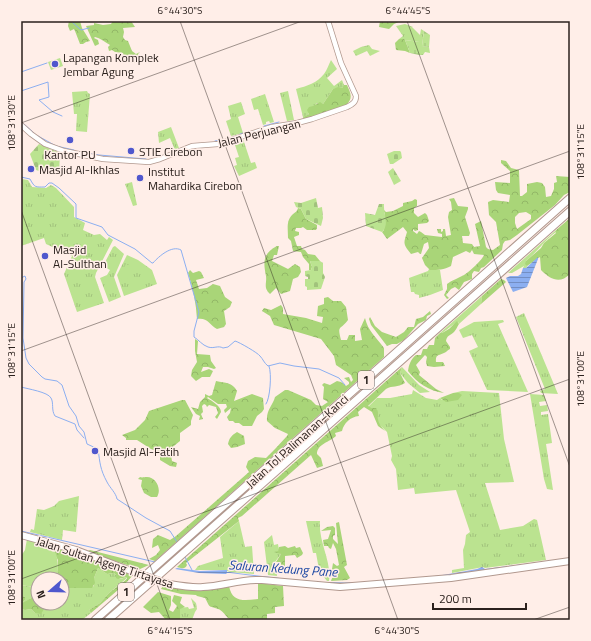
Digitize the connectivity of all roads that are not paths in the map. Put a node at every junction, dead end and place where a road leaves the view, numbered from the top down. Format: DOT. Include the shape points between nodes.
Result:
graph roads {
  1 [pos="328,21"];
  2 [pos="21,125"];
  3 [pos="570,198"];
  4 [pos="570,211"];
  5 [pos="536,228"];
  6 [pos="543,235"];
  7 [pos="21,535"];
  8 [pos="570,562"];
  9 [pos="94,620"];
  10 [pos="108,620"];
  1 -- 2 [label="street, Jalan Perjuangan" via="356,100 352,105 312,119 272,127 218,144 192,146 149,162 102,159 52,148"];
  3 -- 5 [label="highway, Jalan Tol Palimanan–Kanci / 1"];
  4 -- 6 [label="highway, Jalan Tol Palimanan–Kanci / 1"];
  5 -- 6 [label="highway"];
  5 -- 9 [label="highway, Jalan Tol Palimanan–Kanci / 1"];
  6 -- 10 [label="highway, Jalan Tol Palimanan–Kanci / 1"];
  7 -- 8 [label="main road, Jalan Sultan Ageng Tirtayasa, bridge" via="76,550 169,584 192,588 250,579 340,587 451,578"];
}
